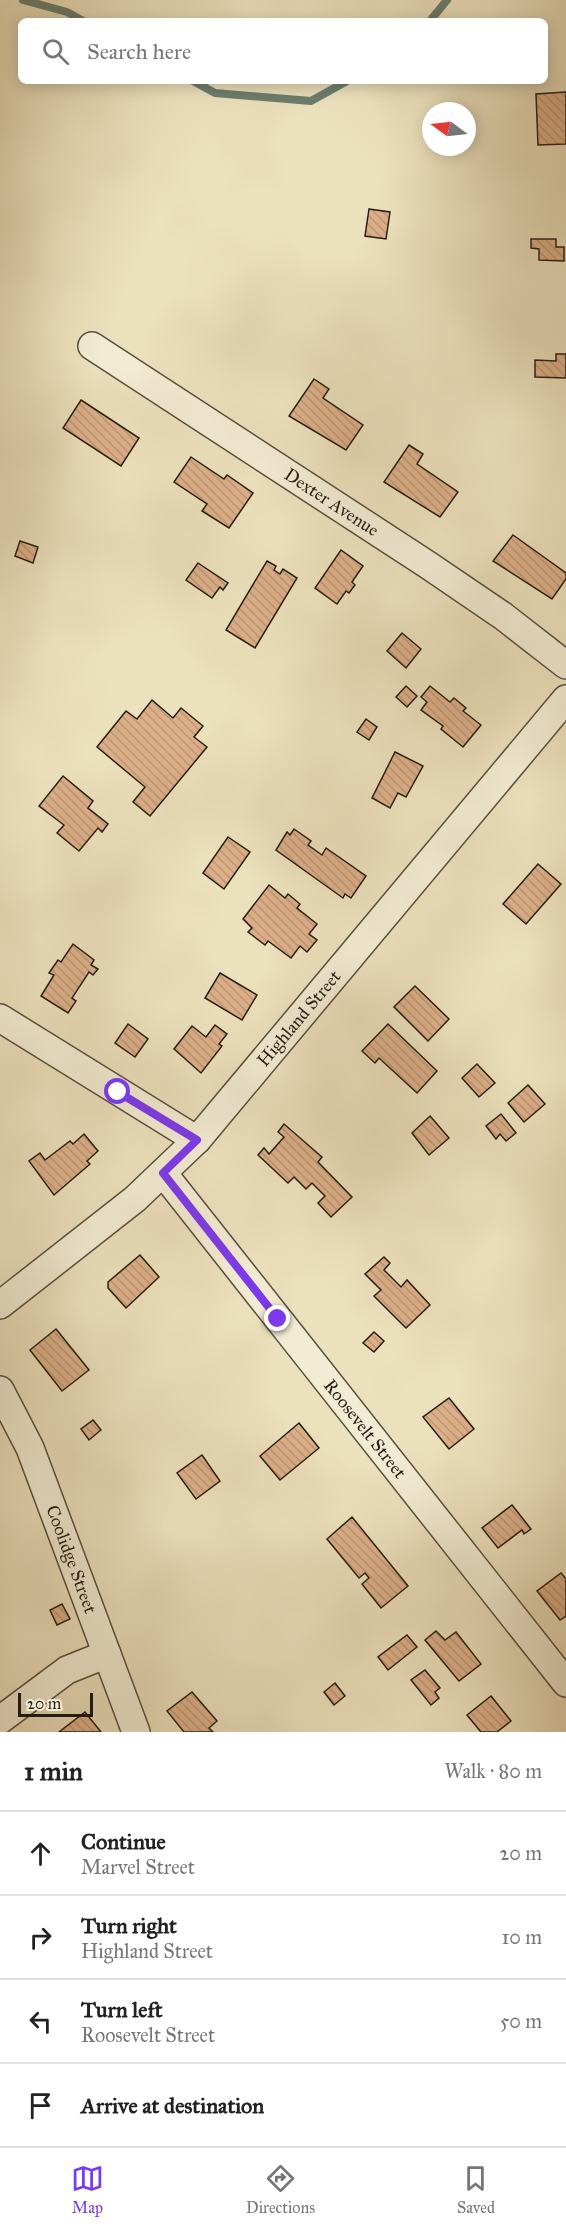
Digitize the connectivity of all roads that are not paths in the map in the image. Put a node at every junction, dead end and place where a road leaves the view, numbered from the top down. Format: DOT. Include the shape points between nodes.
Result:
graph roads {
  1 [pos="92,346"];
  2 [pos="566,665"];
  3 [pos="566,699"];
  4 [pos="0,1018"];
  5 [pos="197,1140"];
  6 [pos="163,1173"];
  7 [pos="0,1305"];
  8 [pos="0,1390"];
  9 [pos="107,1654"];
  10 [pos="566,1683"];
  11 [pos="0,1720"];
  12 [pos="136,1732"];
  1 -- 2 [label="street, Dexter Avenue" via="428,564"];
  3 -- 5 [label="street, Highland Street"];
  4 -- 5 [label="street"];
  5 -- 6 [label="street, Highland Street"];
  6 -- 7 [label="street, Highland Street"];
  6 -- 10 [label="street, Roosevelt Street"];
  8 -- 9 [label="street, Coolidge Street" via="30,1448"];
  9 -- 11 [label="street" via="67,1670"];
  9 -- 12 [label="street, Coolidge Street"];
}
